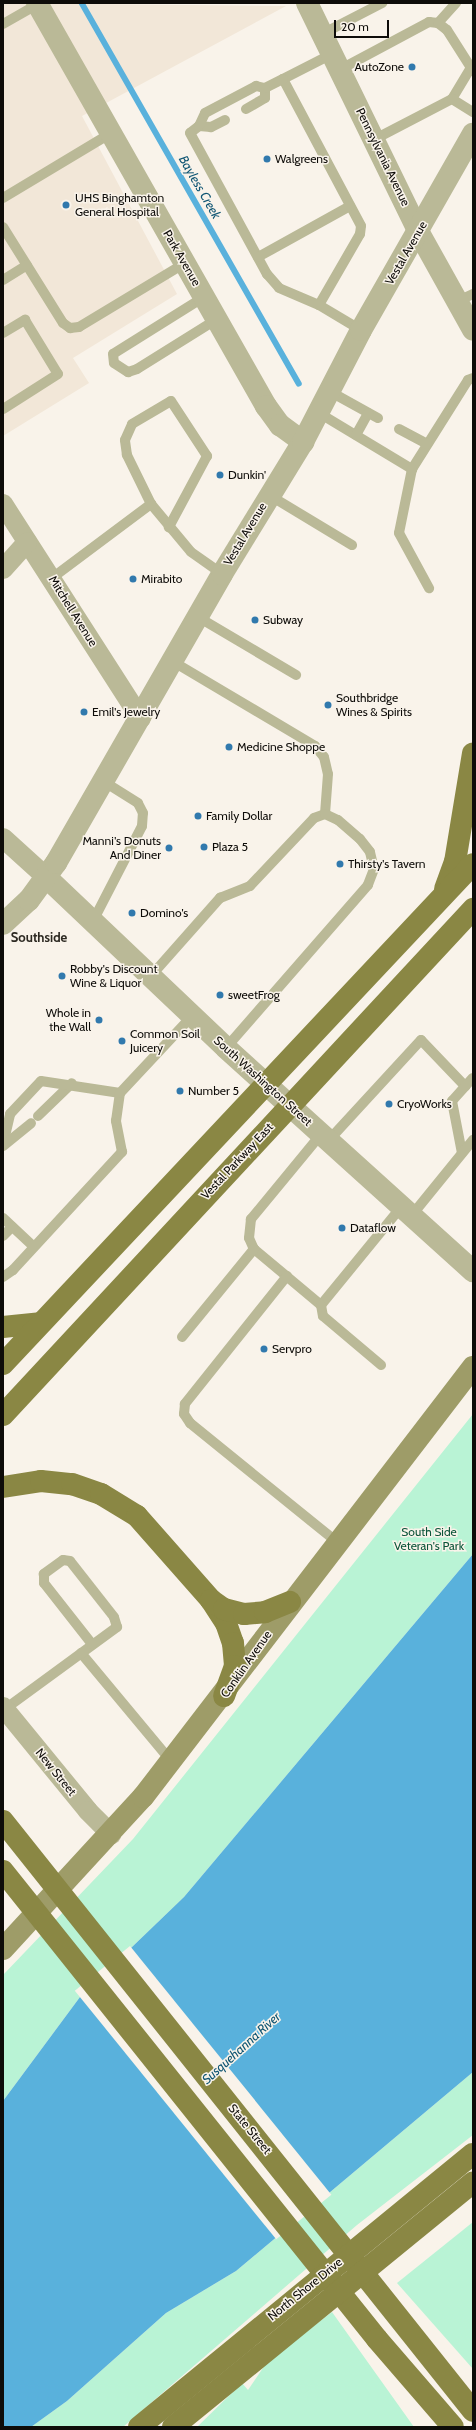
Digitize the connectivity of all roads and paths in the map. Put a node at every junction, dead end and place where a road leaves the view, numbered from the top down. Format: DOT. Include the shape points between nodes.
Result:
graph roads {
  1 [pos="37,3"];
  2 [pos="307,3"];
  3 [pos="382,3"];
  4 [pos="456,3"];
  5 [pos="438,22"];
  6 [pos="3,24"];
  7 [pos="322,34"];
  8 [pos="337,62"];
  9 [pos="472,70"];
  10 [pos="283,79"];
  11 [pos="265,88"];
  12 [pos="452,99"];
  13 [pos="246,109"];
  14 [pos="473,112"];
  15 [pos="225,120"];
  16 [pos="199,126"];
  17 [pos="111,133"];
  18 [pos="473,134"];
  19 [pos="375,139"];
  20 [pos="3,198"];
  21 [pos="350,206"];
  22 [pos="3,227"];
  23 [pos="418,231"];
  24 [pos="258,257"];
  25 [pos="185,263"];
  26 [pos="27,265"];
  27 [pos="3,280"];
  28 [pos="204,297"];
  29 [pos="466,297"];
  30 [pos="319,305"];
  31 [pos="217,319"];
  32 [pos="362,330"];
  33 [pos="473,330"];
  34 [pos="3,333"];
  35 [pos="473,378"];
  36 [pos="329,391"];
  37 [pos="3,409"];
  38 [pos="319,413"];
  39 [pos="368,413"];
  40 [pos="378,418"];
  41 [pos="399,429"];
  42 [pos="356,435"];
  43 [pos="303,442"];
  44 [pos="427,444"];
  45 [pos="412,469"];
  46 [pos="269,495"];
  47 [pos="3,504"];
  48 [pos="151,504"];
  49 [pos="169,527"];
  50 [pos="27,542"];
  51 [pos="352,545"];
  52 [pos="3,570"];
  53 [pos="222,574"];
  54 [pos="52,578"];
  55 [pos="429,588"];
  56 [pos="198,617"];
  57 [pos="172,660"];
  58 [pos="296,675"];
  59 [pos="141,719"];
  60 [pos="473,753"];
  61 [pos="103,781"];
  62 [pos="325,814"];
  63 [pos="3,838"];
  64 [pos="473,864"];
  65 [pos="46,877"];
  66 [pos="436,904"];
  67 [pos="473,909"];
  68 [pos="92,923"];
  69 [pos="3,924"];
  70 [pos="150,978"];
  71 [pos="192,1016"];
  72 [pos="226,1048"];
  73 [pos="473,1078"];
  74 [pos="72,1083"];
  75 [pos="265,1083"];
  76 [pos="465,1086"];
  77 [pos="120,1093"];
  78 [pos="290,1105"];
  79 [pos="38,1116"];
  80 [pos="31,1123"];
  81 [pos="325,1137"];
  82 [pos="473,1140"];
  83 [pos="3,1145"];
  84 [pos="462,1152"];
  85 [pos="407,1210"];
  86 [pos="3,1218"];
  87 [pos="12,1226"];
  88 [pos="3,1236"];
  89 [pos="34,1247"];
  90 [pos="254,1249"];
  91 [pos="473,1271"];
  92 [pos="287,1276"];
  93 [pos="3,1277"];
  94 [pos="321,1305"];
  95 [pos="40,1323"];
  96 [pos="3,1327"];
  97 [pos="182,1337"];
  98 [pos="3,1364"];
  99 [pos="381,1365"];
  100 [pos="473,1367"];
  101 [pos="3,1415"];
  102 [pos="3,1487"];
  103 [pos="337,1542"];
  104 [pos="211,1600"];
  105 [pos="290,1602"];
  106 [pos="92,1644"];
  107 [pos="81,1653"];
  108 [pos="224,1696"];
  109 [pos="4,1708"];
  110 [pos="171,1762"];
  111 [pos="3,1821"];
  112 [pos="111,1834"];
  113 [pos="3,1871"];
  114 [pos="3,1948"];
  115 [pos="473,2154"];
  116 [pos="473,2182"];
  117 [pos="383,2294"];
  118 [pos="377,2339"];
  119 [pos="473,2384"];
  120 [pos="203,2402"];
  121 [pos="473,2411"];
  122 [pos="140,2427"];
  123 [pos="173,2427"];
  124 [pos="179,2427"];
  125 [pos="436,2427"];
  126 [pos="453,2427"];
  1 -- 6 [label="lane"];
  1 -- 17 [label="street, Park Avenue"];
  2 -- 7 [label="street, Pennsylvania Avenue"];
  3 -- 7 [label="lane"];
  4 -- 5 [label="lane"];
  5 -- 8 [label="lane" via="429,22"];
  5 -- 9 [label="lane" via="463,52"];
  7 -- 8 [label="street, Pennsylvania Avenue"];
  8 -- 10 [label="lane"];
  8 -- 19 [label="street, Pennsylvania Avenue"];
  9 -- 12 [label="lane"];
  10 -- 11 [label="lane"];
  10 -- 21 [label="lane"];
  11 -- 13 [label="lane" via="265,98"];
  11 -- 16 [label="lane" via="256,86 205,113"];
  12 -- 14 [label="lane"];
  12 -- 19 [label="lane"];
  15 -- 16 [label="lane" via="211,127"];
  16 -- 24 [label="lane" via="190,133"];
  17 -- 20 [label="lane"];
  17 -- 25 [label="street, Park Avenue"];
  18 -- 23 [label="street, Vestal Avenue"];
  19 -- 23 [label="street, Pennsylvania Avenue"];
  21 -- 24 [label="lane"];
  21 -- 30 [label="lane" via="361,226 360,234"];
  22 -- 26 [label="lane"];
  23 -- 29 [label="street, Pennsylvania Avenue"];
  23 -- 32 [label="street, Vestal Avenue"];
  24 -- 30 [label="lane" via="279,288"];
  25 -- 26 [label="lane" via="79,327 70,328 63,323"];
  25 -- 28 [label="street, Park Avenue"];
  26 -- 27 [label="lane"];
  28 -- 31 [label="street, Park Avenue"];
  28 -- 31 [label="lane" via="113,354 114,363 124,371 137,369"];
  29 -- 33 [label="street, Pennsylvania Avenue"];
  30 -- 32 [label="lane"];
  31 -- 43 [label="street, Park Avenue" via="273,416"];
  32 -- 36 [label="street, Vestal Avenue"];
  34 -- 37 [label="lane" via="25,320 58,374"];
  35 -- 44 [label="lane" via="468,380"];
  36 -- 38 [label="street, Vestal Avenue"];
  36 -- 39 [label="lane"];
  38 -- 42 [label="lane"];
  38 -- 43 [label="street, Vestal Avenue"];
  39 -- 40 [label="lane"];
  39 -- 42 [label="lane"];
  41 -- 44 [label="lane"];
  42 -- 45 [label="lane"];
  43 -- 46 [label="street, Vestal Avenue"];
  44 -- 45 [label="lane"];
  45 -- 55 [label="lane" via="399,533"];
  46 -- 51 [label="lane"];
  46 -- 53 [label="street, Vestal Avenue"];
  47 -- 50 [label="street, Mitchell Avenue"];
  48 -- 49 [label="lane"];
  48 -- 49 [label="lane" via="128,455 127,430 171,400 207,456"];
  48 -- 54 [label="lane"];
  49 -- 53 [label="lane" via="204,564"];
  50 -- 52 [label="street"];
  50 -- 54 [label="street, Mitchell Avenue"];
  53 -- 56 [label="street, Vestal Avenue"];
  54 -- 59 [label="street, Mitchell Avenue"];
  56 -- 57 [label="street, Vestal Avenue"];
  56 -- 58 [label="lane"];
  57 -- 59 [label="street, Vestal Avenue"];
  57 -- 62 [label="lane" via="315,746 324,757 328,774"];
  59 -- 61 [label="street, Vestal Avenue"];
  60 -- 66 [label="main road" via="455,862"];
  61 -- 65 [label="street, Vestal Avenue"];
  61 -- 68 [label="lane" via="138,803 142,820"];
  62 -- 70 [label="lane" via="314,818 250,886 220,898"];
  62 -- 72 [label="lane" via="338,820 370,852 374,869 368,885"];
  63 -- 65 [label="street, South Washington Street"];
  64 -- 66 [label="main road"];
  65 -- 68 [label="street, South Washington Street"];
  65 -- 69 [label="street, Vestal Avenue" via="29,900"];
  66 -- 75 [label="main road"];
  67 -- 78 [label="main road, Vestal Parkway East" via="315,1083"];
  68 -- 70 [label="street, South Washington Street"];
  70 -- 71 [label="street, South Washington Street"];
  71 -- 72 [label="street, South Washington Street"];
  71 -- 77 [label="lane"];
  72 -- 75 [label="street, South Washington Street"];
  73 -- 76 [label="lane"];
  74 -- 77 [label="lane"];
  74 -- 79 [label="lane"];
  74 -- 83 [label="lane" via="41,1080 10,1114"];
  75 -- 78 [label="street, South Washington Street"];
  75 -- 95 [label="main road"];
  76 -- 81 [label="lane" via="421,1040"];
  76 -- 84 [label="lane" via="452,1101"];
  77 -- 89 [label="lane" via="116,1121 122,1152"];
  78 -- 81 [label="street, South Washington Street"];
  78 -- 101 [label="main road, Vestal Parkway East"];
  80 -- 83 [label="lane"];
  81 -- 85 [label="street, South Washington Street"];
  81 -- 90 [label="lane" via="251,1219 249,1238"];
  82 -- 84 [label="lane"];
  84 -- 85 [label="lane"];
  85 -- 91 [label="street, South Washington Street"];
  85 -- 94 [label="lane"];
  86 -- 87 [label="lane"];
  87 -- 88 [label="lane"];
  87 -- 89 [label="lane"];
  89 -- 93 [label="lane"];
  90 -- 92 [label="lane"];
  90 -- 97 [label="lane"];
  92 -- 94 [label="lane"];
  92 -- 103 [label="lane" via="185,1404 184,1414 190,1423"];
  94 -- 99 [label="lane" via="322,1316"];
  95 -- 96 [label="main road"];
  95 -- 98 [label="main road"];
  100 -- 103 [label="main road, Conklin Avenue"];
  102 -- 104 [label="main road" via="30,1482 61,1482 115,1501 144,1523"];
  103 -- 105 [label="main road, Conklin Avenue"];
  104 -- 105 [label="main road" via="224,1609 244,1614 265,1612"];
  104 -- 108 [label="main road" via="226,1623 234,1651 234,1673"];
  105 -- 108 [label="main road, Conklin Avenue"];
  106 -- 106 [label="lane" via="117,1627 114,1617 70,1561 63,1560 44,1574 44,1583"];
  106 -- 107 [label="lane"];
  107 -- 109 [label="lane"];
  107 -- 110 [label="lane"];
  108 -- 110 [label="main road, Conklin Avenue"];
  109 -- 112 [label="street, New Street" via="88,1811"];
  110 -- 112 [label="main road, Conklin Avenue"];
  111 -- 117 [label="main road, State Street"];
  112 -- 114 [label="main road, Conklin Avenue"];
  113 -- 118 [label="main road"];
  115 -- 122 [label="main road, North Shore Drive"];
  116 -- 120 [label="main road, North Shore Drive"];
  117 -- 119 [label="main road" via="417,2323"];
  117 -- 121 [label="main road, State Street"];
  118 -- 125 [label="main road"];
  118 -- 126 [label="main road"];
  120 -- 123 [label="main road, North Shore Drive"];
  120 -- 124 [label="main road"];
}
